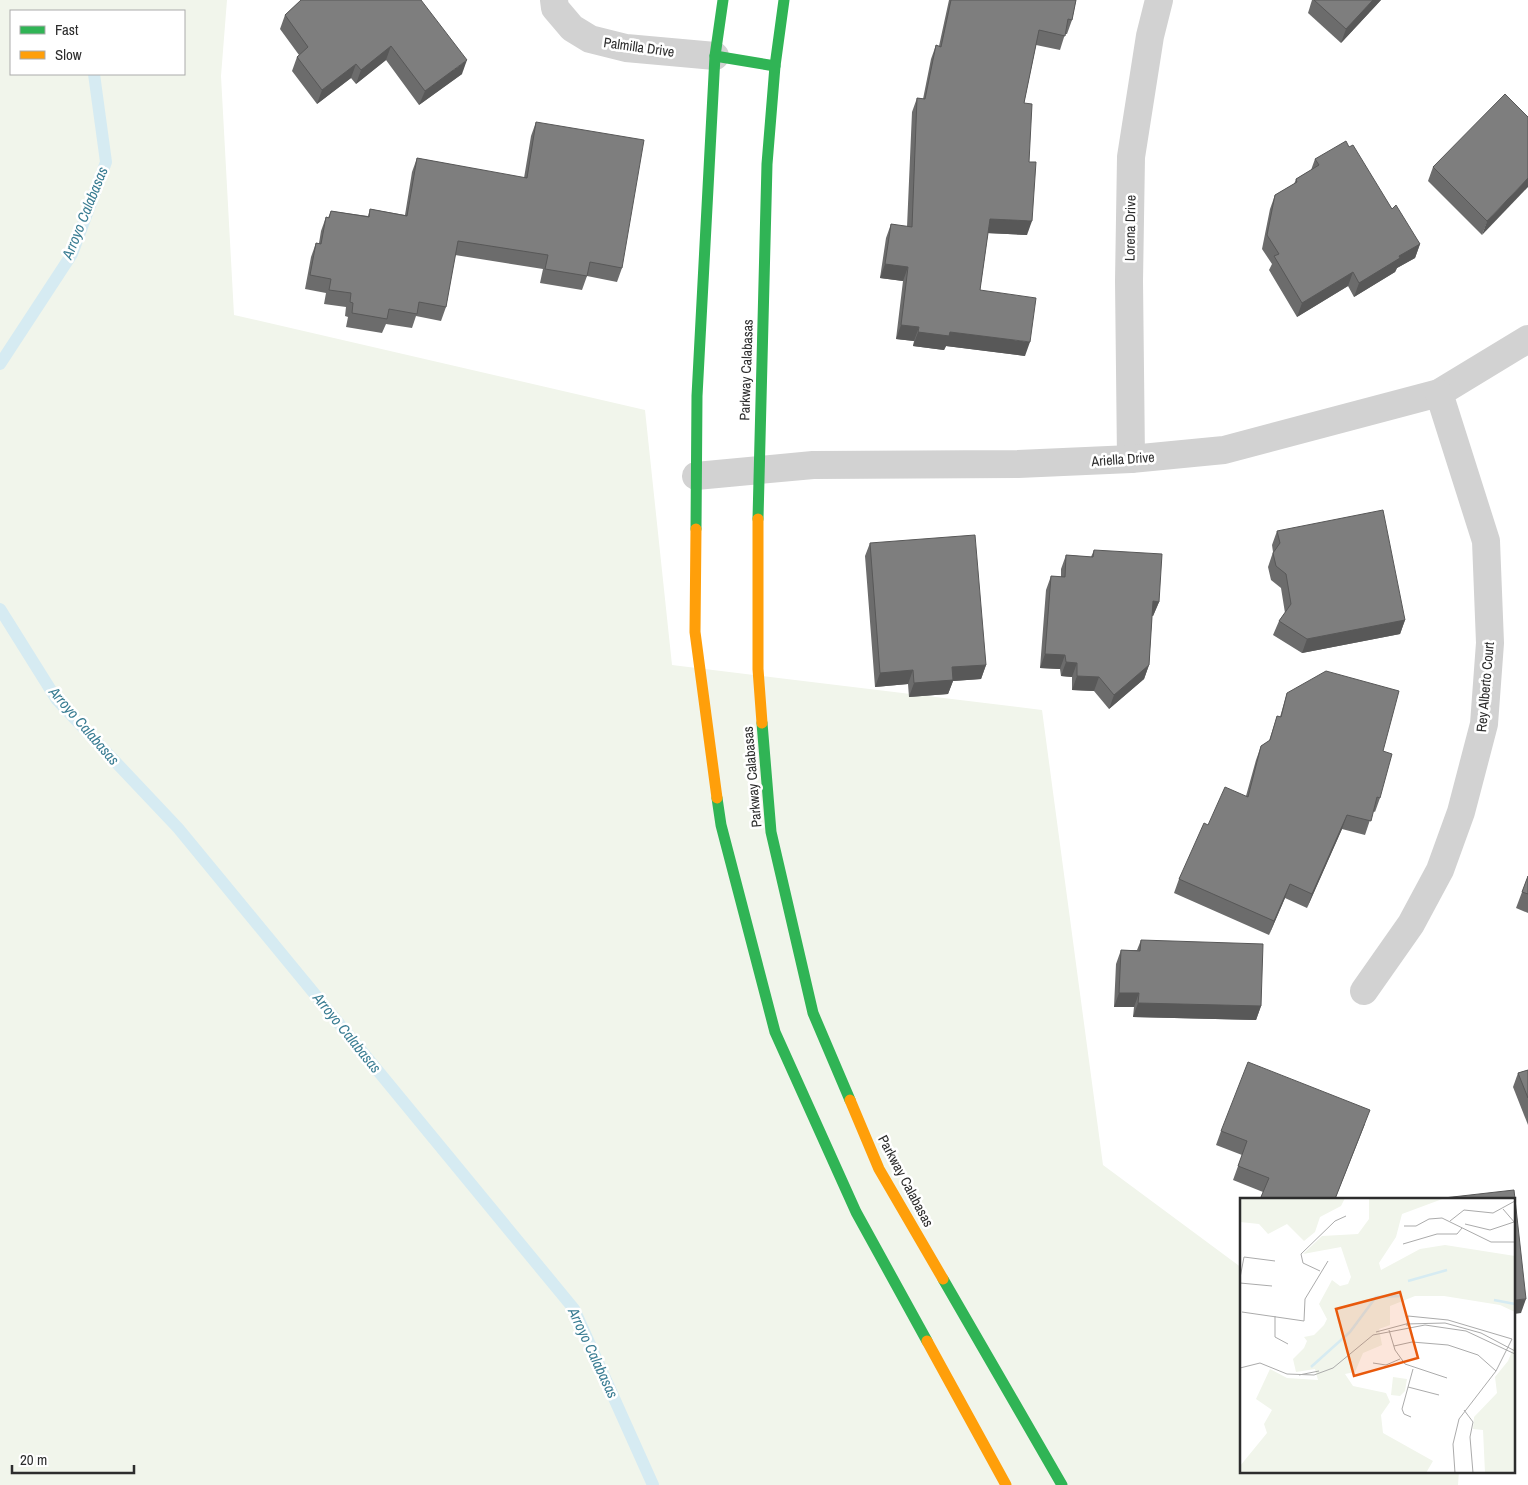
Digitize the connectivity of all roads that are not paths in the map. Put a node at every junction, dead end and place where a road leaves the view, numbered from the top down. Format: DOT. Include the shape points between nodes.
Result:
graph roads {
  1 [pos="554,0"];
  2 [pos="724,0"];
  3 [pos="784,0"];
  4 [pos="1159,0"];
  5 [pos="714,56"];
  6 [pos="774,66"];
  7 [pos="1528,339"];
  8 [pos="1439,393"];
  9 [pos="1131,459"];
  10 [pos="758,471"];
  11 [pos="696,476"];
  12 [pos="1364,991"];
  13 [pos="1006,1485"];
  14 [pos="1062,1485"];
  1 -- 5 [label="street, Palmilla Drive" via="554,8 572,28 590,39 626,48"];
  2 -- 5 [label="street"];
  3 -- 6 [label="street, Parkway Calabasas"];
  4 -- 9 [label="street, Lorena Drive" via="1150,36 1131,157"];
  5 -- 6 [label="street"];
  5 -- 11 [label="street"];
  6 -- 10 [label="street, Parkway Calabasas" via="767,164"];
  7 -- 8 [label="street, Ariella Drive"];
  8 -- 9 [label="street, Ariella Drive" via="1224,450"];
  8 -- 12 [label="street, Rey Alberto Court" via="1486,541 1490,643 1484,724 1461,812 1440,870 1411,924"];
  9 -- 10 [label="street, Ariella Drive" via="1018,464 812,465"];
  10 -- 11 [label="street, Ariella Drive"];
  10 -- 14 [label="street, Parkway Calabasas" via="758,669 771,832 814,1013 879,1169"];
  11 -- 13 [label="street" via="694,632 721,825 775,1032 856,1212"];
}
